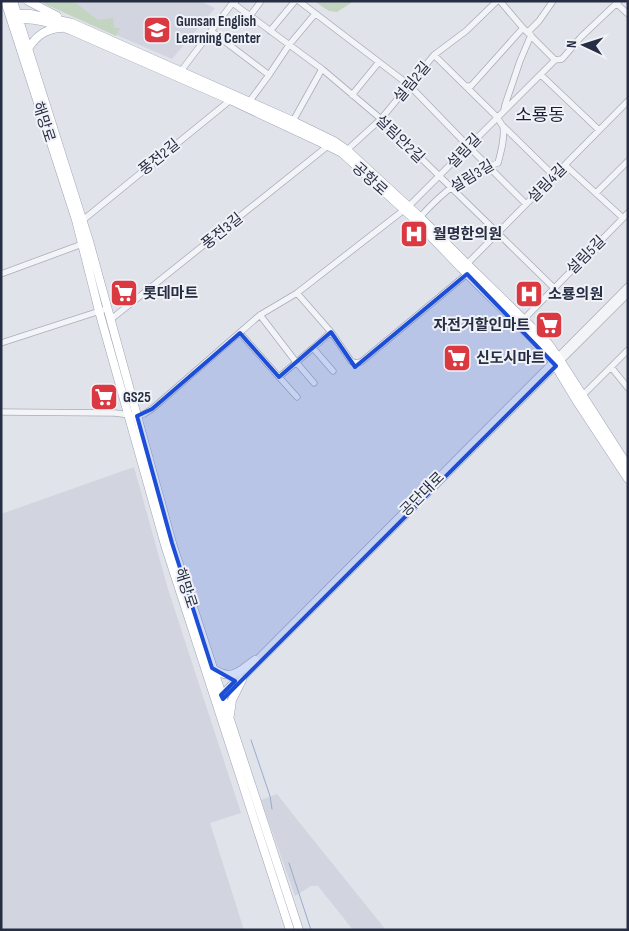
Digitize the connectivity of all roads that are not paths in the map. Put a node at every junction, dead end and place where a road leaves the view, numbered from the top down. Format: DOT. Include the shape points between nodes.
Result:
graph roads {
  1 [pos="4,1"];
  2 [pos="13,1"];
  3 [pos="28,1"];
  4 [pos="261,1"];
  5 [pos="295,1"];
  6 [pos="299,1"];
  7 [pos="498,1"];
  8 [pos="553,1"];
  9 [pos="235,2"];
  10 [pos="618,3"];
  11 [pos="315,14"];
  12 [pos="628,14"];
  13 [pos="250,16"];
  14 [pos="14,17"];
  15 [pos="72,24"];
  16 [pos="64,28"];
  17 [pos="211,31"];
  18 [pos="270,31"];
  19 [pos="527,32"];
  20 [pos="288,45"];
  21 [pos="28,49"];
  22 [pos="434,55"];
  23 [pos="555,60"];
  24 [pos="379,62"];
  25 [pos="322,69"];
  26 [pos="181,71"];
  27 [pos="269,75"];
  28 [pos="541,75"];
  29 [pos="409,84"];
  30 [pos="466,86"];
  31 [pos="352,95"];
  32 [pos="233,98"];
  33 [pos="628,101"];
  34 [pos="249,102"];
  35 [pos="504,110"];
  36 [pos="497,117"];
  37 [pos="381,120"];
  38 [pos="293,121"];
  39 [pos="502,125"];
  40 [pos="598,130"];
  41 [pos="331,144"];
  42 [pos="468,146"];
  43 [pos="347,150"];
  44 [pos="628,161"];
  45 [pos="565,165"];
  46 [pos="488,166"];
  47 [pos="439,176"];
  48 [pos="554,176"];
  49 [pos="450,188"];
  50 [pos="596,193"];
  51 [pos="526,204"];
  52 [pos="406,208"];
  53 [pos="628,213"];
  54 [pos="420,217"];
  55 [pos="623,218"];
  56 [pos="83,220"];
  57 [pos="498,234"];
  58 [pos="86,243"];
  59 [pos="467,264"];
  60 [pos="1,274"];
  61 [pos="467,274"];
  62 [pos="628,286"];
  63 [pos="554,288"];
  64 [pos="296,293"];
  65 [pos="628,294"];
  66 [pos="103,310"];
  67 [pos="260,315"];
  68 [pos="524,319"];
  69 [pos="110,320"];
  70 [pos="331,332"];
  71 [pos="240,333"];
  72 [pos="1,343"];
  73 [pos="313,348"];
  74 [pos="628,350"];
  75 [pos="557,361"];
  76 [pos="296,362"];
  77 [pos="611,367"];
  78 [pos="333,371"];
  79 [pos="278,377"];
  80 [pos="314,383"];
  81 [pos="628,388"];
  82 [pos="296,396"];
  83 [pos="582,396"];
  84 [pos="1,412"];
  85 [pos="128,415"];
  86 [pos="137,416"];
  87 [pos="628,466"];
  88 [pos="628,479"];
  89 [pos="255,660"];
  90 [pos="212,668"];
  91 [pos="242,680"];
  92 [pos="219,700"];
  93 [pos="232,724"];
  94 [pos="290,930"];
  95 [pos="299,930"];
  1 -- 14 [label="main road, 해망로"];
  2 -- 14 [label="main road, 해망로"];
  3 -- 15 [label="main road"];
  4 -- 13 [label="street"];
  5 -- 18 [label="street"];
  6 -- 11 [label="street"];
  7 -- 19 [label="street, 설림2길"];
  7 -- 22 [label="street, 설림2길"];
  8 -- 19 [label="street"];
  9 -- 13 [label="street, 설림안2길"];
  9 -- 17 [label="street"];
  10 -- 12 [label="street"];
  10 -- 23 [label="street, 설림길" via="562,59"];
  11 -- 20 [label="street"];
  11 -- 24 [label="street"];
  13 -- 18 [label="street, 설림안2길"];
  14 -- 15 [label="main road, 공항로" via="30,14"];
  14 -- 16 [label="main road, 공항로"];
  14 -- 21 [label="main road, 해망로"];
  14 -- 58 [label="main road, 해망로" via="73,211"];
  15 -- 26 [label="main road, 공항로"];
  16 -- 21 [label="main road" via="43,33"];
  16 -- 32 [label="main road, 공항로"];
  17 -- 26 [label="street"];
  17 -- 27 [label="street"];
  18 -- 20 [label="street, 설림안2길"];
  19 -- 23 [label="street"];
  19 -- 30 [label="street" via="471,86"];
  19 -- 35 [label="street"];
  20 -- 25 [label="street, 설림안2길"];
  20 -- 27 [label="street"];
  21 -- 56 [label="main road, 해망로"];
  22 -- 29 [label="street, 설림2길"];
  22 -- 30 [label="street, 설림2길"];
  23 -- 28 [label="street, 설림길"];
  24 -- 29 [label="street"];
  24 -- 31 [label="street"];
  25 -- 31 [label="street, 설림안2길"];
  25 -- 38 [label="street"];
  26 -- 32 [label="main road, 공항로"];
  27 -- 34 [label="street"];
  28 -- 35 [label="street, 설림길"];
  28 -- 40 [label="street"];
  29 -- 37 [label="street, 설림2길"];
  29 -- 42 [label="street"];
  30 -- 36 [label="street"];
  31 -- 37 [label="street, 설림안2길"];
  32 -- 34 [label="main road, 공항로"];
  32 -- 41 [label="main road, 공항로"];
  32 -- 56 [label="street, 풍전2길"];
  33 -- 40 [label="street, 설림4길"];
  34 -- 38 [label="main road, 공항로"];
  35 -- 36 [label="street, 설림길"];
  36 -- 39 [label="street"];
  36 -- 42 [label="street, 설림길"];
  37 -- 43 [label="street, 설림2길"];
  37 -- 47 [label="street, 설림안2길"];
  38 -- 41 [label="main road, 공항로"];
  39 -- 46 [label="street, 설림3길" via="503,144 498,163"];
  39 -- 48 [label="street"];
  40 -- 45 [label="street, 설림4길"];
  41 -- 43 [label="main road, 공항로"];
  41 -- 52 [label="main road, 공항로"];
  41 -- 69 [label="street, 풍전3길"];
  42 -- 46 [label="street"];
  42 -- 47 [label="street, 설림길"];
  43 -- 52 [label="main road, 공항로"];
  44 -- 50 [label="street"];
  45 -- 48 [label="street, 설림4길"];
  45 -- 50 [label="street"];
  46 -- 49 [label="street, 설림3길" via="469,174"];
  46 -- 51 [label="street"];
  47 -- 49 [label="street, 설림안2길"];
  47 -- 52 [label="street, 설림길"];
  48 -- 51 [label="street, 설림4길"];
  49 -- 54 [label="street, 설림3길"];
  49 -- 57 [label="street, 설림안2길"];
  50 -- 55 [label="street"];
  51 -- 57 [label="street, 설림4길"];
  52 -- 54 [label="main road, 공항로"];
  52 -- 61 [label="main road, 공항로"];
  52 -- 64 [label="street, 설림길"];
  53 -- 55 [label="street, 설림5길"];
  54 -- 59 [label="main road, 공항로"];
  55 -- 63 [label="street, 설림5길"];
  56 -- 58 [label="main road, 해망로"];
  57 -- 59 [label="street, 설림4길"];
  57 -- 63 [label="street, 설림안2길"];
  58 -- 60 [label="street"];
  58 -- 66 [label="main road, 해망로"];
  59 -- 68 [label="main road, 공항로"];
  61 -- 70 [label="street" via="361,362 351,361"];
  61 -- 75 [label="main road, 공항로"];
  62 -- 75 [label="street, 공단대로"];
  63 -- 68 [label="street, 설림5길"];
  64 -- 67 [label="street, 설림길"];
  64 -- 70 [label="street"];
  65 -- 75 [label="street, 공단대로"];
  66 -- 69 [label="main road, 해망로"];
  66 -- 72 [label="street"];
  66 -- 85 [label="main road, 해망로"];
  67 -- 71 [label="street, 설림길"];
  67 -- 76 [label="street"];
  68 -- 75 [label="main road, 공항로" via="548,344"];
  69 -- 86 [label="main road, 해망로"];
  70 -- 73 [label="street"];
  71 -- 79 [label="street"];
  71 -- 86 [label="street, 설림길" via="152,410"];
  73 -- 76 [label="street"];
  73 -- 78 [label="street"];
  74 -- 77 [label="street"];
  75 -- 83 [label="main road, 공항로"];
  75 -- 88 [label="main road, 공항로" via="576,400"];
  75 -- 89 [label="street, 공단대로"];
  75 -- 91 [label="street, 공단대로"];
  76 -- 79 [label="street"];
  76 -- 80 [label="street"];
  77 -- 81 [label="street"];
  77 -- 83 [label="street"];
  79 -- 82 [label="street"];
  83 -- 87 [label="main road, 공항로"];
  84 -- 85 [label="street"];
  85 -- 86 [label="street"];
  85 -- 92 [label="main road, 해망로" via="165,545"];
  86 -- 90 [label="main road, 해망로" via="172,543"];
  89 -- 90 [label="main road" via="237,673 225,676"];
  89 -- 92 [label="street, 공단대로"];
  90 -- 92 [label="main road, 해망로"];
  91 -- 92 [label="street, 공단대로"];
  91 -- 93 [label="main road" via="232,700"];
  92 -- 93 [label="main road, 해망로"];
  92 -- 94 [label="main road, 해망로"];
  93 -- 95 [label="main road, 해망로"];
}
